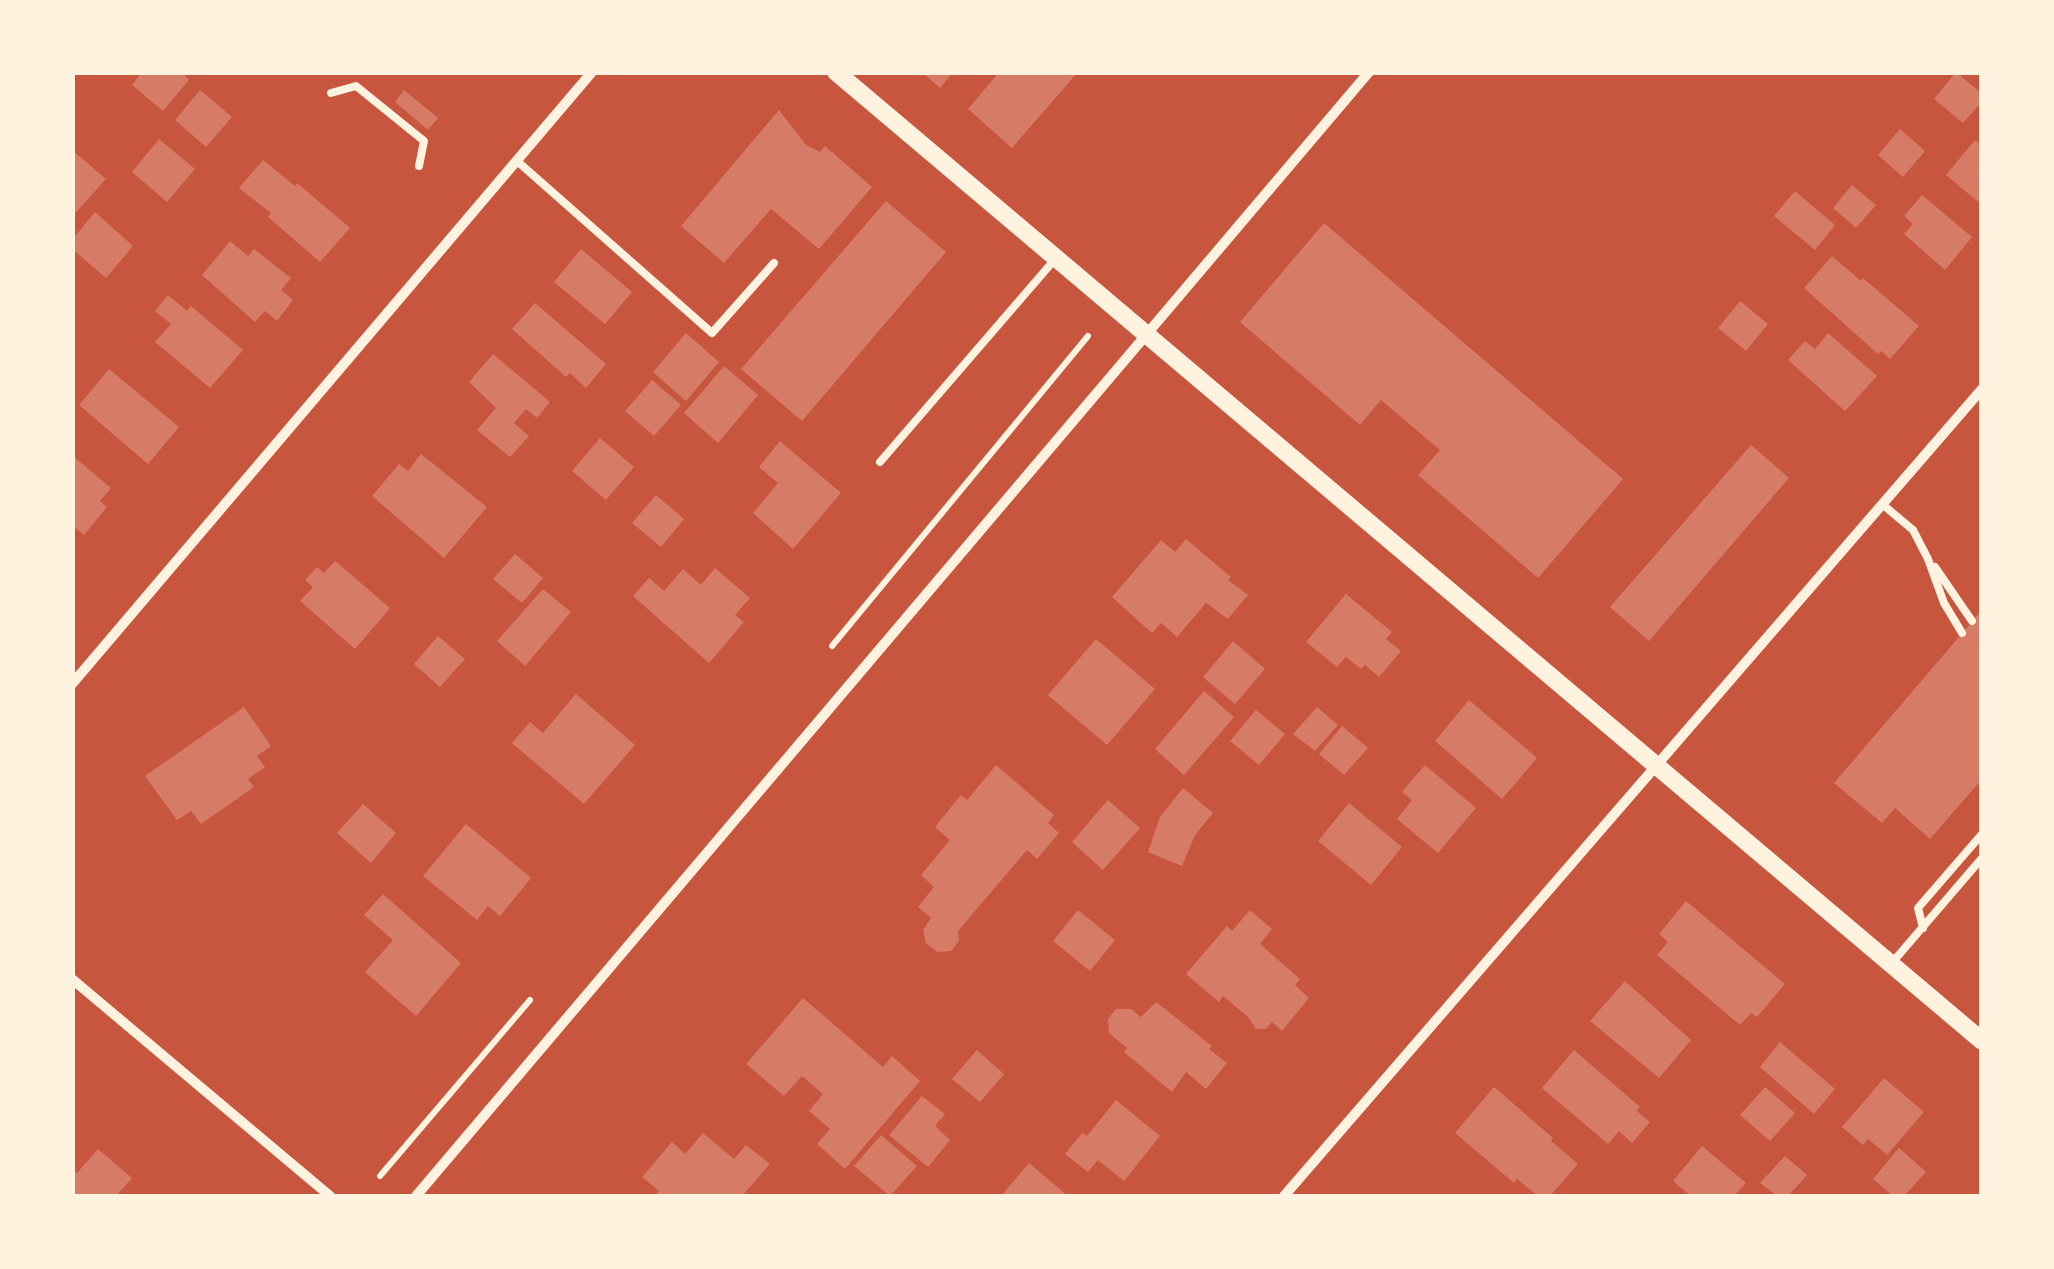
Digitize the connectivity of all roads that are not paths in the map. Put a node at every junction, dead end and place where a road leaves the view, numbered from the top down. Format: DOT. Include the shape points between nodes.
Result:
graph roads {
  1 [pos="592,72"];
  2 [pos="836,72"];
  3 [pos="1369,72"];
  4 [pos="331,93"];
  5 [pos="517,161"];
  6 [pos="419,166"];
  7 [pos="1056,258"];
  8 [pos="774,263"];
  9 [pos="1147,335"];
  10 [pos="1982,390"];
  11 [pos="880,462"];
  12 [pos="1882,504"];
  13 [pos="1928,559"];
  14 [pos="1972,620"];
  15 [pos="1962,633"];
  16 [pos="72,684"];
  17 [pos="1657,766"];
  18 [pos="1982,834"];
  19 [pos="1982,858"];
  20 [pos="1922,928"];
  21 [pos="1891,964"];
  22 [pos="72,979"];
  23 [pos="1982,1041"];
  24 [pos="330,1196"];
  25 [pos="416,1196"];
  26 [pos="1284,1196"];
  1 -- 5 [label="street"];
  2 -- 7 [label="street"];
  3 -- 9 [label="street"];
  4 -- 6 [label="lane" via="356,86 424,141"];
  5 -- 8 [label="lane" via="712,333"];
  5 -- 16 [label="street"];
  7 -- 9 [label="street"];
  7 -- 11 [label="lane"];
  9 -- 17 [label="street"];
  9 -- 25 [label="street"];
  10 -- 12 [label="street"];
  12 -- 13 [label="lane" via="1913,530"];
  12 -- 17 [label="street"];
  13 -- 14 [label="lane"];
  13 -- 15 [label="lane"];
  17 -- 21 [label="street"];
  17 -- 26 [label="street"];
  18 -- 20 [label="lane" via="1918,908"];
  19 -- 20 [label="lane"];
  20 -- 21 [label="lane"];
  21 -- 23 [label="street"];
  22 -- 24 [label="street"];
}
